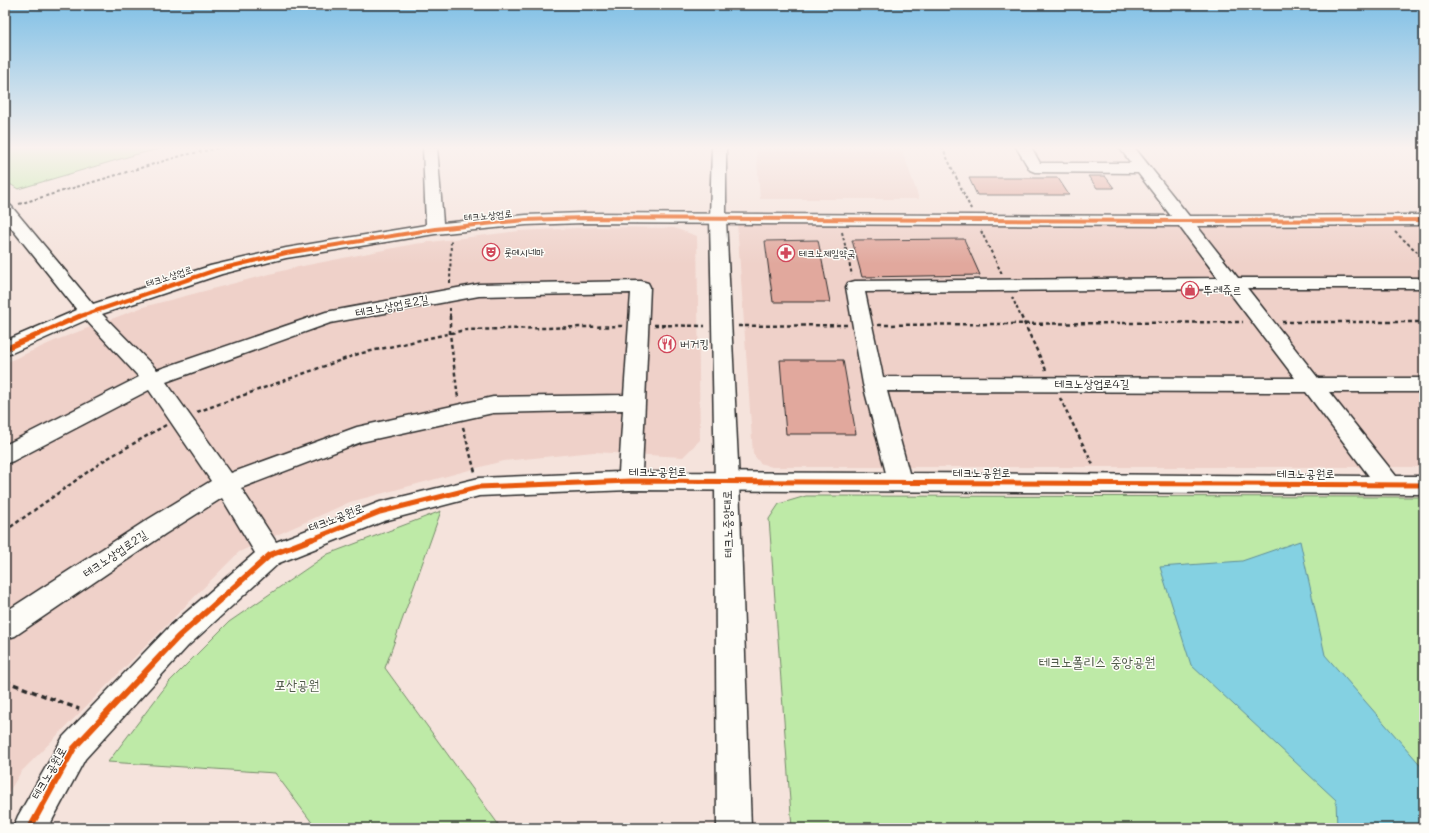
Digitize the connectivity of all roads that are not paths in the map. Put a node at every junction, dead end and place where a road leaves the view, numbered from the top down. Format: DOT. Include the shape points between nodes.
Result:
graph roads {
  1 [pos="432,186"];
  2 [pos="718,186"];
  3 [pos="1156,186"];
  4 [pos="9,208"];
  5 [pos="718,219"];
  6 [pos="1424,220"];
  7 [pos="1183,221"];
  8 [pos="435,229"];
  9 [pos="1232,283"];
  10 [pos="1424,283"];
  11 [pos="90,312"];
  12 [pos="5,349"];
  13 [pos="153,379"];
  14 [pos="874,384"];
  15 [pos="1311,384"];
  16 [pos="1424,385"];
  17 [pos="635,402"];
  18 [pos="5,455"];
  19 [pos="630,481"];
  20 [pos="727,482"];
  21 [pos="900,483"];
  22 [pos="226,484"];
  23 [pos="1390,485"];
  24 [pos="1424,485"];
  25 [pos="270,555"];
  26 [pos="5,627"];
  27 [pos="30,828"];
  28 [pos="734,828"];
  1 -- 8 [label="street"];
  2 -- 5 [label="street, 테크노중앙대로"];
  3 -- 7 [label="street"];
  4 -- 11 [label="street"];
  5 -- 7 [label="street, 테크노상업로"];
  5 -- 8 [label="street, 테크노상업로" via="526,220"];
  5 -- 20 [label="street, 테크노중앙대로"];
  6 -- 7 [label="street, 테크노상업로"];
  7 -- 9 [label="street"];
  8 -- 11 [label="street, 테크노상업로" via="286,253 216,270"];
  9 -- 10 [label="street"];
  9 -- 14 [label="street" via="855,287"];
  9 -- 15 [label="street"];
  11 -- 12 [label="street, 테크노상업로"];
  11 -- 13 [label="street"];
  13 -- 17 [label="street, 테크노상업로2길" via="326,318 479,290 641,287"];
  13 -- 18 [label="street, 테크노상업로2길"];
  13 -- 22 [label="street"];
  14 -- 15 [label="street, 테크노상업로4길"];
  14 -- 21 [label="street"];
  15 -- 16 [label="street, 테크노상업로4길"];
  15 -- 23 [label="street"];
  17 -- 19 [label="street"];
  17 -- 22 [label="street, 테크노상업로2길" via="493,405 357,435"];
  19 -- 20 [label="street, 테크노공원로"];
  19 -- 25 [label="street, 테크노공원로" via="479,487 380,512"];
  20 -- 21 [label="street, 테크노공원로"];
  20 -- 28 [label="street, 테크노중앙대로"];
  21 -- 23 [label="street, 테크노공원로"];
  22 -- 25 [label="street"];
  22 -- 26 [label="street, 테크노상업로2길"];
  23 -- 24 [label="street, 테크노공원로"];
  25 -- 27 [label="street, 테크노공원로" via="178,638 74,748"];
}
